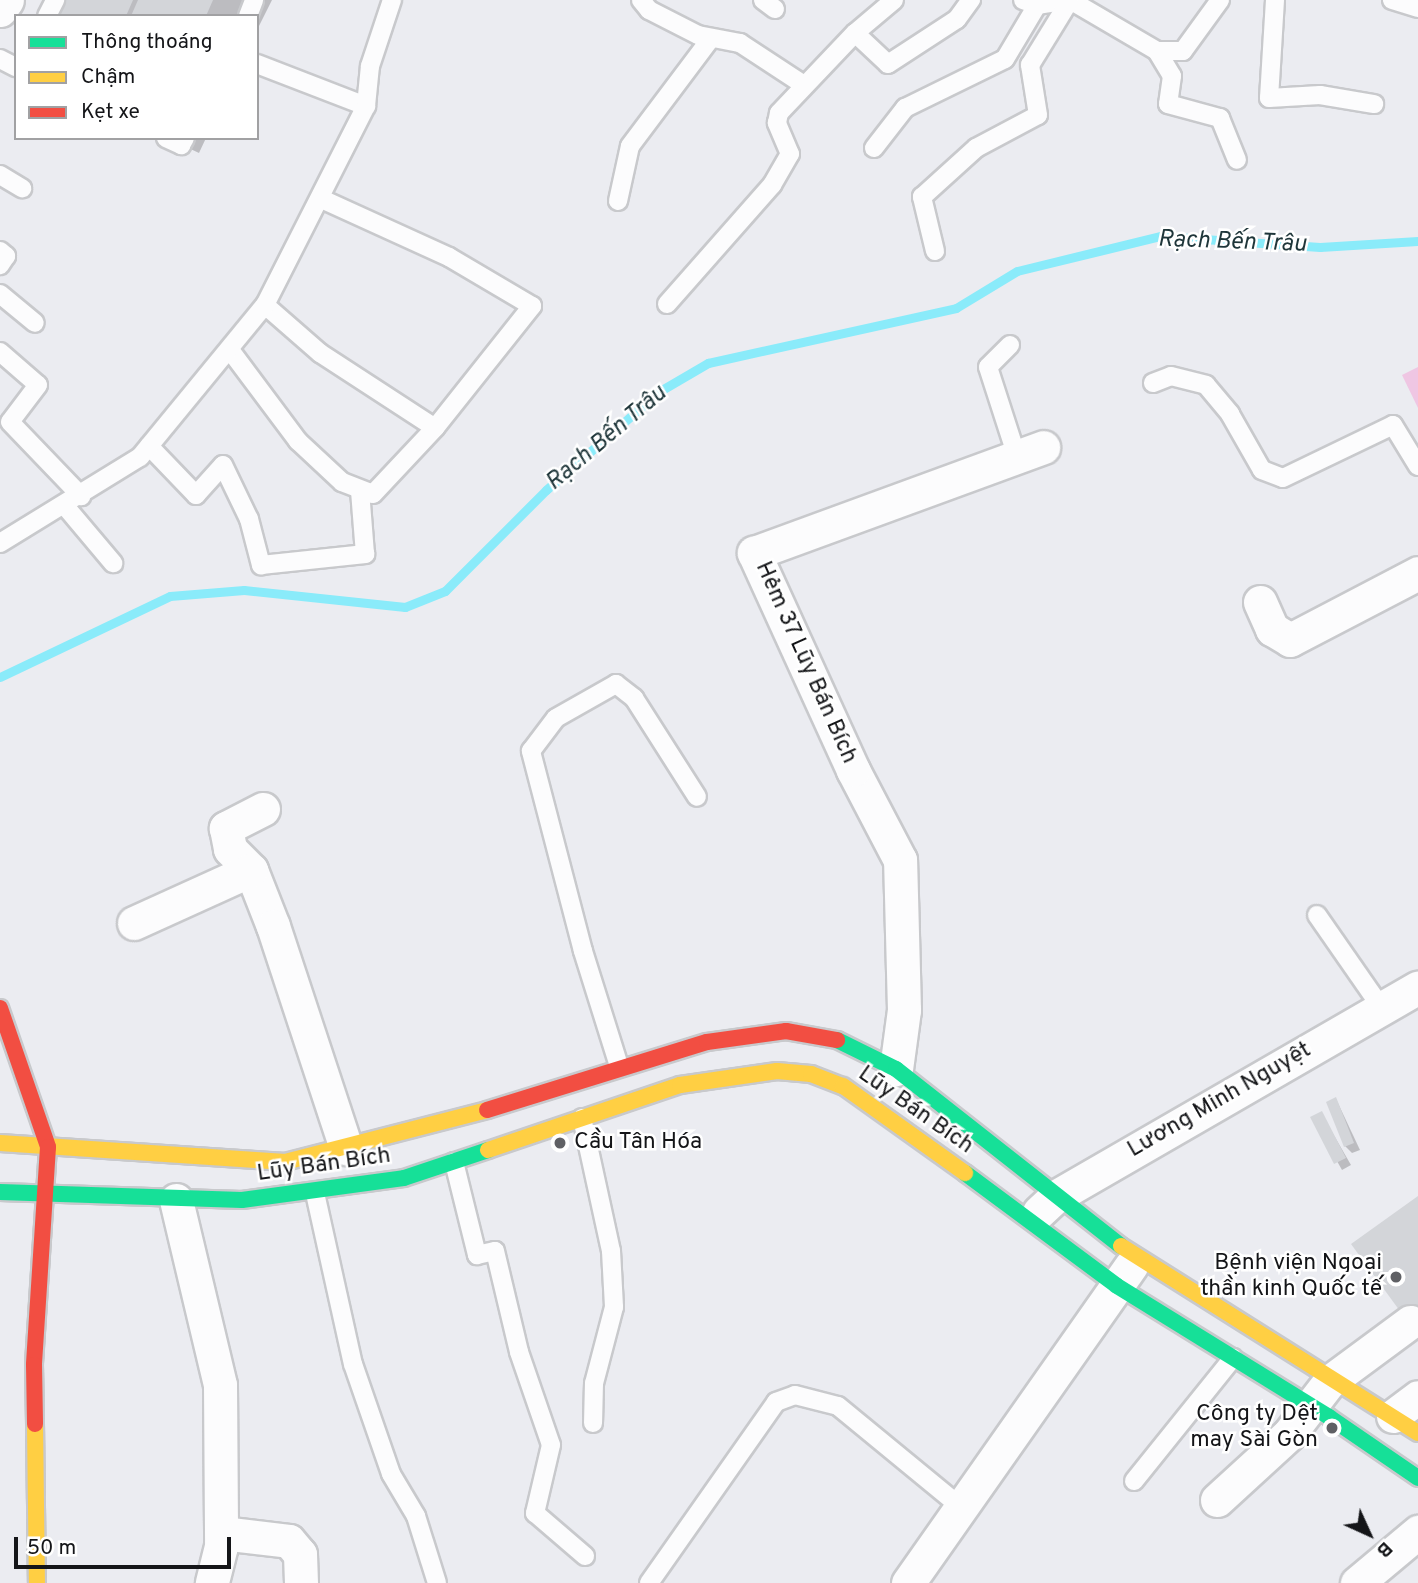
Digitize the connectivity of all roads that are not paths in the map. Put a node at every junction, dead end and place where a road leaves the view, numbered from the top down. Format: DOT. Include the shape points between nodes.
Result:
graph roads {
  1 [pos="7,0"];
  2 [pos="392,0"];
  3 [pos="641,0"];
  4 [pos="894,0"];
  5 [pos="971,0"];
  6 [pos="1069,0"];
  7 [pos="1220,0"];
  8 [pos="1275,0"];
  9 [pos="1392,0"];
  10 [pos="1030,3"];
  11 [pos="1418,8"];
  12 [pos="0,10"];
  13 [pos="855,33"];
  14 [pos="711,38"];
  15 [pos="1157,51"];
  16 [pos="259,65"];
  17 [pos="804,85"];
  18 [pos="1374,104"];
  19 [pos="366,106"];
  20 [pos="170,140"];
  21 [pos="184,140"];
  22 [pos="874,148"];
  23 [pos="1237,160"];
  24 [pos="0,175"];
  25 [pos="22,188"];
  26 [pos="322,199"];
  27 [pos="618,201"];
  28 [pos="0,251"];
  29 [pos="935,251"];
  30 [pos="0,265"];
  31 [pos="0,294"];
  32 [pos="667,304"];
  33 [pos="265,305"];
  34 [pos="35,323"];
  35 [pos="1010,345"];
  36 [pos="230,350"];
  37 [pos="0,352"];
  38 [pos="1153,383"];
  39 [pos="435,428"];
  40 [pos="149,446"];
  41 [pos="1030,452"];
  42 [pos="1418,466"];
  43 [pos="360,491"];
  44 [pos="81,496"];
  45 [pos="65,506"];
  46 [pos="3,536"];
  47 [pos="113,563"];
  48 [pos="1418,573"];
  49 [pos="1260,602"];
  50 [pos="697,797"];
  51 [pos="263,809"];
  52 [pos="251,870"];
  53 [pos="1317,915"];
  54 [pos="134,923"];
  55 [pos="1418,987"];
  56 [pos="1381,1007"];
  57 [pos="0,1008"];
  58 [pos="619,1066"];
  59 [pos="896,1069"];
  60 [pos="582,1118"];
  61 [pos="0,1143"];
  62 [pos="48,1147"];
  63 [pos="346,1148"];
  64 [pos="454,1162"];
  65 [pos="0,1192"];
  66 [pos="315,1193"];
  67 [pos="45,1194"];
  68 [pos="1055,1197"];
  69 [pos="176,1200"];
  70 [pos="1027,1223"];
  71 [pos="1136,1258"];
  72 [pos="1116,1286"];
  73 [pos="1409,1322"];
  74 [pos="1233,1358"];
  75 [pos="1320,1394"];
  76 [pos="1410,1415"];
  77 [pos="593,1423"];
  78 [pos="1418,1478"];
  79 [pos="1134,1481"];
  80 [pos="1217,1500"];
  81 [pos="961,1507"];
  82 [pos="1418,1532"];
  83 [pos="222,1533"];
  84 [pos="585,1556"];
  85 [pos="37,1583"];
  86 [pos="212,1583"];
  87 [pos="300,1583"];
  88 [pos="437,1583"];
  89 [pos="649,1583"];
  90 [pos="908,1583"];
  91 [pos="1357,1583"];
  1 -- 12 [label="street"];
  2 -- 19 [label="lane" via="370,66"];
  3 -- 14 [label="lane" via="649,10"];
  4 -- 13 [label="lane"];
  5 -- 13 [label="lane" via="957,19 888,64"];
  6 -- 10 [label="lane"];
  6 -- 15 [label="lane"];
  6 -- 29 [label="lane" via="1030,65 1038,115 976,148 922,197"];
  7 -- 15 [label="lane" via="1183,51"];
  8 -- 18 [label="lane" via="1269,98 1320,95"];
  9 -- 11 [label="lane"];
  10 -- 22 [label="lane" via="1005,60 905,108"];
  13 -- 17 [label="lane"];
  14 -- 17 [label="lane" via="740,43"];
  14 -- 27 [label="lane" via="635,136"];
  15 -- 23 [label="lane" via="1172,76 1168,104 1220,118"];
  16 -- 19 [label="lane"];
  17 -- 32 [label="lane" via="779,113 777,123 790,154 772,185"];
  19 -- 26 [label="lane"];
  20 -- 21 [label="lane" via="181,145"];
  24 -- 25 [label="lane"];
  26 -- 33 [label="lane"];
  26 -- 39 [label="lane" via="449,257 532,306"];
  28 -- 30 [label="lane" via="6,256"];
  31 -- 34 [label="lane"];
  33 -- 36 [label="lane"];
  33 -- 39 [label="lane" via="320,354"];
  35 -- 41 [label="lane" via="988,367"];
  36 -- 40 [label="lane"];
  36 -- 43 [label="lane" via="298,441 342,482"];
  37 -- 44 [label="lane" via="38,385 10,422"];
  38 -- 42 [label="lane" via="1171,376 1206,385 1230,414 1262,470 1283,478 1393,425"];
  39 -- 43 [label="lane" via="373,494"];
  40 -- 43 [label="lane" via="196,495 223,465 249,519 261,565 365,554"];
  40 -- 44 [label="lane" via="140,457"];
  41 -- 59 [label="street, Hẻm 37 Lũy Bán Bích" via="754,553 853,770 900,860 904,1010"];
  44 -- 45 [label="lane"];
  45 -- 46 [label="lane"];
  45 -- 47 [label="lane"];
  48 -- 49 [label="street" via="1290,640 1272,629"];
  50 -- 58 [label="lane" via="634,698 616,684 556,718 531,751 583,951"];
  51 -- 52 [label="street" via="226,828 230,849"];
  52 -- 54 [label="street"];
  52 -- 63 [label="street"];
  53 -- 56 [label="lane"];
  55 -- 56 [label="street, Lương Minh Nguyệt"];
  56 -- 68 [label="street, Lương Minh Nguyệt"];
  57 -- 62 [label="main road"];
  58 -- 59 [label="main road, Lũy Bán Bích" via="707,1042 786,1031 821,1035 854,1046"];
  58 -- 63 [label="main road, Lũy Bán Bích" via="441,1125"];
  59 -- 68 [label="main road, Lũy Bán Bích"];
  60 -- 64 [label="main road, Lũy Bán Bích"];
  60 -- 70 [label="main road, Lũy Bán Bích" via="680,1085 777,1070 811,1074 843,1086 919,1136"];
  60 -- 77 [label="lane" via="611,1251 614,1307 596,1370"];
  61 -- 62 [label="main road, Lũy Bán Bích"];
  62 -- 63 [label="main road, Lũy Bán Bích" via="285,1161"];
  62 -- 67 [label="main road"];
  64 -- 66 [label="main road, Lũy Bán Bích" via="404,1178"];
  64 -- 84 [label="lane" via="477,1255 495,1251 519,1352 551,1445 535,1513"];
  65 -- 67 [label="main road, Lũy Bán Bích"];
  66 -- 69 [label="main road, Lũy Bán Bích"];
  66 -- 88 [label="lane" via="353,1364 391,1474 415,1516"];
  67 -- 69 [label="main road, Lũy Bán Bích"];
  67 -- 85 [label="main road" via="34,1365"];
  68 -- 70 [label="street, Lương Minh Nguyệt"];
  68 -- 71 [label="main road, Lũy Bán Bích"];
  69 -- 83 [label="street" via="220,1385"];
  70 -- 72 [label="main road, Lũy Bán Bích"];
  71 -- 72 [label="street"];
  71 -- 75 [label="main road, Lũy Bán Bích"];
  72 -- 74 [label="main road, Lũy Bán Bích"];
  72 -- 81 [label="street"];
  73 -- 75 [label="street"];
  74 -- 75 [label="main road, Lũy Bán Bích"];
  74 -- 79 [label="lane"];
  75 -- 76 [label="main road, Lũy Bán Bích"];
  75 -- 78 [label="main road, Lũy Bán Bích"];
  75 -- 80 [label="street" via="1289,1434"];
  81 -- 89 [label="lane" via="838,1406 795,1395 776,1402"];
  81 -- 90 [label="street"];
  82 -- 91 [label="street"];
  83 -- 86 [label="street"];
  83 -- 87 [label="street" via="289,1541 300,1554"];
}
